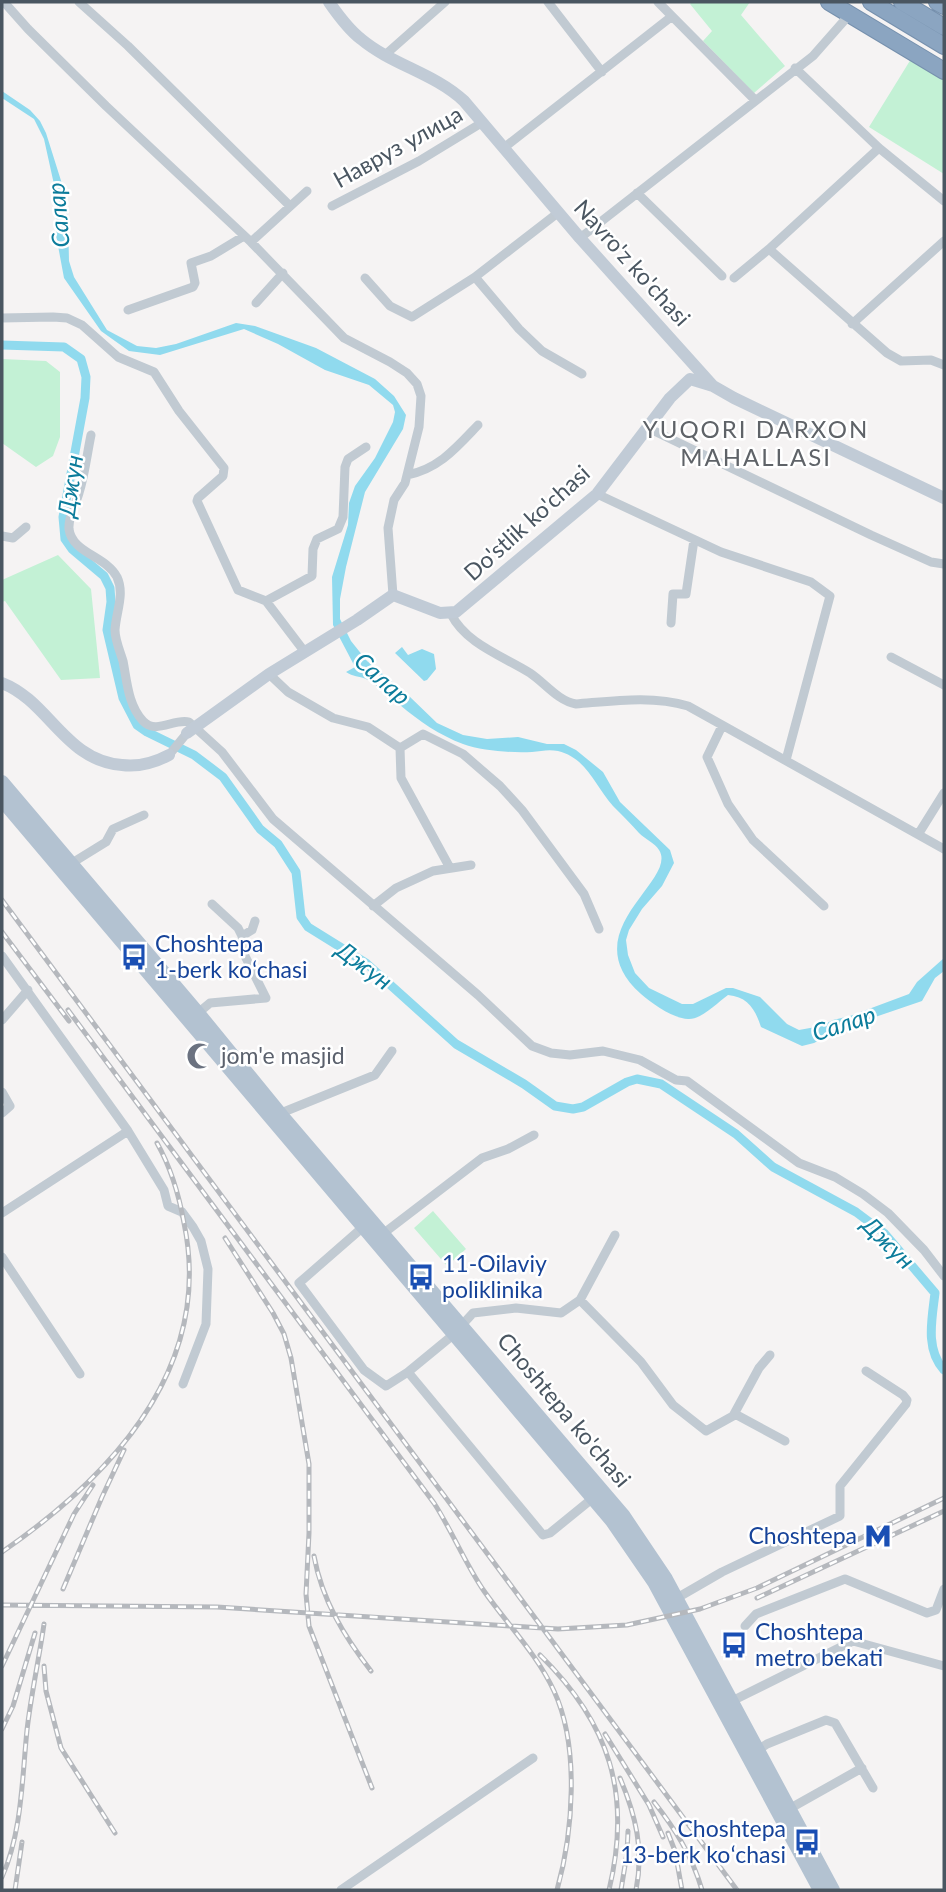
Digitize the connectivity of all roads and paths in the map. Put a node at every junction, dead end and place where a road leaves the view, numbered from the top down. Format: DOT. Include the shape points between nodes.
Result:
graph roads {
  1 [pos="4,2"];
  2 [pos="79,2"];
  3 [pos="329,2"];
  4 [pos="445,2"];
  5 [pos="548,2"];
  6 [pos="658,2"];
  7 [pos="828,2"];
  8 [pos="872,2"];
  9 [pos="902,2"];
  10 [pos="937,2"];
  11 [pos="944,6"];
  12 [pos="850,15"];
  13 [pos="671,17"];
  14 [pos="944,27"];
  15 [pos="944,46"];
  16 [pos="385,55"];
  17 [pos="794,68"];
  18 [pos="944,71"];
  19 [pos="602,72"];
  20 [pos="755,100"];
  21 [pos="483,122"];
  22 [pos="505,147"];
  23 [pos="878,148"];
  24 [pos="307,191"];
  25 [pos="637,192"];
  26 [pos="944,201"];
  27 [pos="290,206"];
  28 [pos="332,206"];
  29 [pos="559,212"];
  30 [pos="579,238"];
  31 [pos="247,239"];
  32 [pos="944,241"];
  33 [pos="769,250"];
  34 [pos="283,273"];
  35 [pos="722,276"];
  36 [pos="475,277"];
  37 [pos="365,278"];
  38 [pos="734,278"];
  39 [pos="256,303"];
  40 [pos="128,310"];
  41 [pos="2,318"];
  42 [pos="852,324"];
  43 [pos="944,365"];
  44 [pos="699,368"];
  45 [pos="582,374"];
  46 [pos="690,379"];
  47 [pos="713,386"];
  48 [pos="478,425"];
  49 [pos="648,428"];
  50 [pos="90,435"];
  51 [pos="366,447"];
  52 [pos="407,475"];
  53 [pos="597,494"];
  54 [pos="944,498"];
  55 [pos="26,527"];
  56 [pos="2,536"];
  57 [pos="694,540"];
  58 [pos="944,564"];
  59 [pos="393,595"];
  60 [pos="266,601"];
  61 [pos="451,614"];
  62 [pos="671,623"];
  63 [pos="304,652"];
  64 [pos="891,657"];
  65 [pos="269,674"];
  66 [pos="2,683"];
  67 [pos="944,685"];
  68 [pos="722,726"];
  69 [pos="190,730"];
  70 [pos="400,748"];
  71 [pos="169,755"];
  72 [pos="786,760"];
  73 [pos="2,782"];
  74 [pos="944,793"];
  75 [pos="2,800"];
  76 [pos="144,815"];
  77 [pos="919,833"];
  78 [pos="944,849"];
  79 [pos="72,863"];
  80 [pos="471,865"];
  81 [pos="450,869"];
  82 [pos="212,904"];
  83 [pos="373,906"];
  84 [pos="824,906"];
  85 [pos="255,921"];
  86 [pos="599,929"];
  87 [pos="242,936"];
  88 [pos="2,956"];
  89 [pos="28,990"];
  90 [pos="198,1013"];
  91 [pos="2,1020"];
  92 [pos="392,1051"];
  93 [pos="2,1092"];
  94 [pos="2,1113"];
  95 [pos="282,1116"];
  96 [pos="128,1131"];
  97 [pos="534,1135"];
  98 [pos="2,1213"];
  99 [pos="362,1228"];
  100 [pos="384,1233"];
  101 [pos="615,1235"];
  102 [pos="2,1257"];
  103 [pos="944,1276"];
  104 [pos="580,1300"];
  105 [pos="457,1329"];
  106 [pos="770,1354"];
  107 [pos="866,1371"];
  108 [pos="408,1372"];
  109 [pos="80,1374"];
  110 [pos="183,1384"];
  111 [pos="734,1414"];
  112 [pos="785,1441"];
  113 [pos="593,1498"];
  114 [pos="944,1589"];
  115 [pos="677,1598"];
  116 [pos="745,1626"];
  117 [pos="944,1666"];
  118 [pos="732,1701"];
  119 [pos="758,1750"];
  120 [pos="533,1759"];
  121 [pos="862,1768"];
  122 [pos="873,1788"];
  123 [pos="789,1809"];
  124 [pos="341,1890"];
  125 [pos="820,1890"];
  126 [pos="833,1890"];
  1 -- 31 [label="street"];
  2 -- 27 [label="street"];
  3 -- 16 [label="street, Navro'z ko'chasi" via="353,33"];
  4 -- 16 [label="street"];
  5 -- 19 [label="street"];
  6 -- 13 [label="street"];
  7 -- 12 [label="highway"];
  8 -- 15 [label="highway"];
  9 -- 14 [label="highway"];
  10 -- 11 [label="highway"];
  12 -- 17 [label="street" via="813,56"];
  12 -- 18 [label="highway"];
  13 -- 19 [label="street"];
  13 -- 20 [label="street"];
  16 -- 21 [label="street, Navro'z ko'chasi" via="448,87"];
  17 -- 20 [label="street"];
  17 -- 23 [label="street"];
  19 -- 22 [label="street"];
  20 -- 25 [label="street"];
  21 -- 22 [label="street, Navro'z ko'chasi"];
  21 -- 28 [label="street, Навруз улица"];
  22 -- 29 [label="street, Navro'z ko'chasi"];
  23 -- 26 [label="street"];
  23 -- 33 [label="street"];
  24 -- 27 [label="street"];
  25 -- 30 [label="street"];
  25 -- 35 [label="street"];
  27 -- 31 [label="street"];
  29 -- 30 [label="street, Navro'z ko'chasi"];
  29 -- 36 [label="street"];
  30 -- 44 [label="street, Navro'z ko'chasi"];
  31 -- 34 [label="street"];
  31 -- 40 [label="street" via="191,263 193,287"];
  32 -- 42 [label="street"];
  33 -- 38 [label="street"];
  33 -- 42 [label="street"];
  34 -- 39 [label="street"];
  34 -- 52 [label="street" via="344,338 390,362 417,384 421,411"];
  36 -- 37 [label="street" via="412,317 390,306"];
  36 -- 45 [label="street" via="542,351"];
  41 -- 60 [label="street" via="68,318 118,357 154,372 223,468 223,476 197,501 238,590"];
  42 -- 43 [label="street" via="901,361 931,360"];
  44 -- 46 [label="street, Do'stlik ko'chasi"];
  44 -- 47 [label="street, Navro'z ko'chasi"];
  46 -- 47 [label="street"];
  46 -- 49 [label="street, Do'stlik ko'chasi"];
  47 -- 54 [label="street, Navro'z ko'chasi"];
  48 -- 52 [label="street" via="449,455 424,472"];
  49 -- 53 [label="street, Do'stlik ko'chasi"];
  49 -- 58 [label="street" via="871,535"];
  50 -- 69 [label="street" via="70,519 71,538 117,578 120,601 115,630 136,710 153,727 183,721"];
  51 -- 60 [label="street" via="348,459 343,517 336,531 317,539 312,576"];
  52 -- 59 [label="street" via="394,500 388,528"];
  53 -- 57 [label="street"];
  53 -- 61 [label="street, Do'stlik ko'chasi"];
  55 -- 56 [label="street" via="13,538"];
  57 -- 62 [label="street" via="686,594 673,594"];
  57 -- 72 [label="street" via="811,582 830,596"];
  59 -- 61 [label="street"];
  59 -- 63 [label="street"];
  60 -- 63 [label="street"];
  61 -- 68 [label="street" via="481,645 532,674 570,703 678,703"];
  63 -- 65 [label="street"];
  64 -- 67 [label="street"];
  65 -- 69 [label="street"];
  65 -- 70 [label="street" via="288,692 332,718 368,727"];
  66 -- 71 [label="street" via="18,691 66,739 99,762 134,766"];
  68 -- 72 [label="street"];
  68 -- 84 [label="street" via="706,757 728,804 753,840"];
  69 -- 71 [label="street"];
  69 -- 83 [label="street" via="222,752 273,820"];
  70 -- 81 [label="street" via="401,778"];
  70 -- 86 [label="street" via="423,734 463,754 499,786 583,894"];
  72 -- 77 [label="street"];
  73 -- 79 [label="main road, Choshtepa ko'chasi"];
  74 -- 77 [label="street"];
  75 -- 99 [label="main road, Choshtepa ko'chasi"];
  76 -- 79 [label="street" via="113,830 106,842"];
  77 -- 78 [label="street"];
  79 -- 90 [label="main road, Choshtepa ko'chasi"];
  80 -- 81 [label="street"];
  81 -- 83 [label="street" via="433,871 396,888"];
  82 -- 87 [label="street"];
  83 -- 103 [label="street" via="531,1046 570,1055 603,1051 640,1060 676,1080 687,1081 799,1163 863,1194 888,1213"];
  85 -- 87 [label="street" via="252,930"];
  87 -- 90 [label="street" via="245,956 266,998 210,1003"];
  88 -- 89 [label="street"];
  89 -- 91 [label="street"];
  89 -- 96 [label="street"];
  90 -- 95 [label="main road, Choshtepa ko'chasi"];
  92 -- 95 [label="street" via="375,1075"];
  93 -- 94 [label="street" via="10,1106"];
  95 -- 100 [label="main road, Choshtepa ko'chasi"];
  96 -- 98 [label="street"];
  96 -- 110 [label="street" via="164,1190 168,1206 182,1212 206,1256 206,1324"];
  97 -- 100 [label="street" via="482,1158"];
  99 -- 105 [label="main road, Choshtepa ko'chasi"];
  99 -- 108 [label="street" via="299,1283 364,1370 386,1386"];
  100 -- 105 [label="main road, Choshtepa ko'chasi"];
  101 -- 104 [label="street"];
  102 -- 109 [label="street"];
  104 -- 105 [label="street" via="561,1314 516,1308 472,1313"];
  104 -- 111 [label="street" via="641,1362 673,1405 706,1431"];
  105 -- 108 [label="street"];
  105 -- 113 [label="main road, Choshtepa ko'chasi"];
  105 -- 115 [label="main road, Choshtepa ko'chasi" via="607,1495"];
  106 -- 111 [label="street"];
  107 -- 115 [label="street" via="907,1400 840,1486 841,1516"];
  108 -- 113 [label="street" via="543,1535"];
  111 -- 112 [label="street"];
  113 -- 125 [label="main road, Choshtepa ko'chasi" via="654,1582"];
  114 -- 116 [label="street" via="936,1611 927,1613 845,1579 756,1614"];
  115 -- 118 [label="main road, Choshtepa ko'chasi"];
  117 -- 118 [label="street" via="853,1640"];
  118 -- 119 [label="main road, Choshtepa ko'chasi"];
  119 -- 121 [label="street" via="826,1720 835,1723"];
  119 -- 123 [label="main road, Choshtepa ko'chasi"];
  120 -- 124 [label="street"];
  121 -- 122 [label="street"];
  121 -- 123 [label="street"];
  123 -- 126 [label="main road, Choshtepa ko'chasi"];
}
